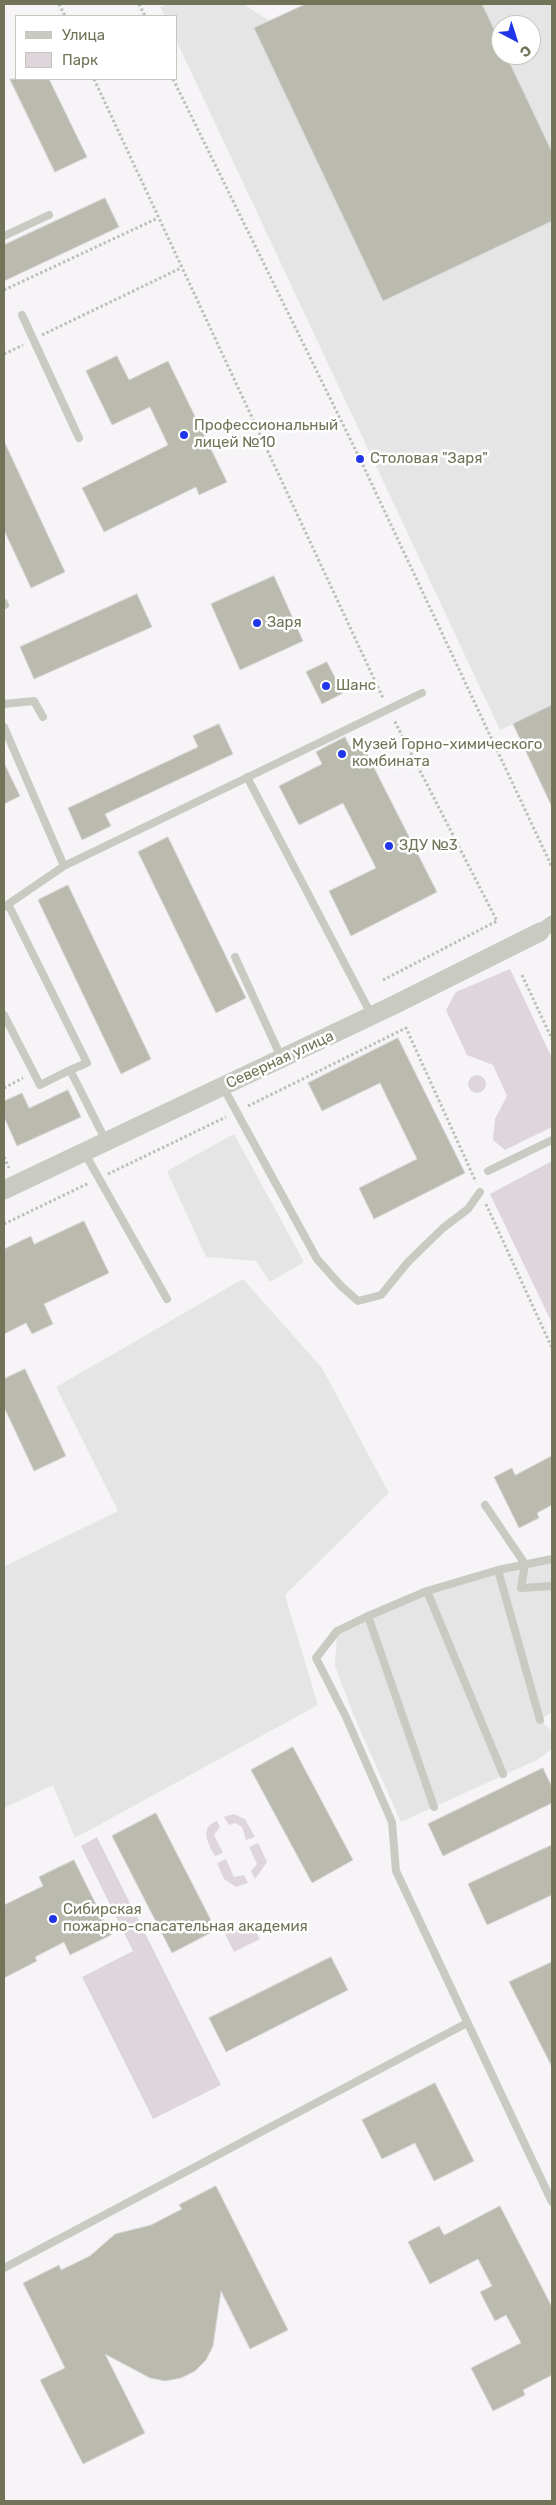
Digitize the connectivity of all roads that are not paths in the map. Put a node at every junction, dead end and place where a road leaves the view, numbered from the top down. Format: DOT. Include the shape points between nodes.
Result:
graph roads {
  1 [pos="49,215"];
  2 [pos="4,236"];
  3 [pos="22,315"];
  4 [pos="79,438"];
  5 [pos="422,693"];
  6 [pos="4,704"];
  7 [pos="43,717"];
  8 [pos="4,727"];
  9 [pos="247,777"];
  10 [pos="64,866"];
  11 [pos="6,906"];
  12 [pos="546,927"];
  13 [pos="235,957"];
  14 [pos="4,1015"];
  15 [pos="372,1016"];
  16 [pos="282,1059"];
  17 [pos="70,1070"];
  18 [pos="223,1087"];
  19 [pos="552,1140"];
  20 [pos="106,1141"];
  21 [pos="84,1152"];
  22 [pos="488,1171"];
  23 [pos="4,1190"];
  24 [pos="480,1192"];
  25 [pos="167,1299"];
  26 [pos="485,1505"];
  27 [pos="552,1559"];
  28 [pos="525,1564"];
  29 [pos="498,1570"];
  30 [pos="552,1586"];
  31 [pos="426,1591"];
  32 [pos="368,1616"];
  33 [pos="540,1720"];
  34 [pos="503,1774"];
  35 [pos="434,1807"];
  36 [pos="467,2023"];
  37 [pos="552,2202"];
  38 [pos="4,2268"];
  1 -- 2 [label="lane"];
  3 -- 4 [label="lane"];
  5 -- 9 [label="lane"];
  6 -- 7 [label="lane" via="34,701"];
  8 -- 10 [label="lane"];
  9 -- 10 [label="lane"];
  9 -- 15 [label="lane"];
  10 -- 11 [label="lane"];
  11 -- 17 [label="lane" via="87,1063"];
  12 -- 15 [label="street, Северная улица"];
  13 -- 16 [label="lane"];
  14 -- 17 [label="lane" via="40,1085"];
  15 -- 16 [label="street, Северная улица"];
  16 -- 18 [label="street, Северная улица"];
  17 -- 20 [label="lane"];
  18 -- 20 [label="street, Северная улица"];
  18 -- 24 [label="lane" via="317,1259 358,1301 381,1296 408,1262 468,1209"];
  19 -- 22 [label="lane"];
  20 -- 21 [label="street, Северная улица"];
  21 -- 23 [label="street, Северная улица"];
  21 -- 25 [label="lane"];
  26 -- 28 [label="lane"];
  27 -- 28 [label="lane"];
  28 -- 29 [label="lane"];
  28 -- 30 [label="lane" via="521,1588"];
  29 -- 31 [label="lane"];
  29 -- 33 [label="lane"];
  31 -- 32 [label="lane"];
  31 -- 34 [label="lane"];
  32 -- 35 [label="lane"];
  32 -- 36 [label="lane" via="337,1631 316,1658 392,1822 396,1871"];
  36 -- 37 [label="lane"];
  36 -- 38 [label="lane"];
}
